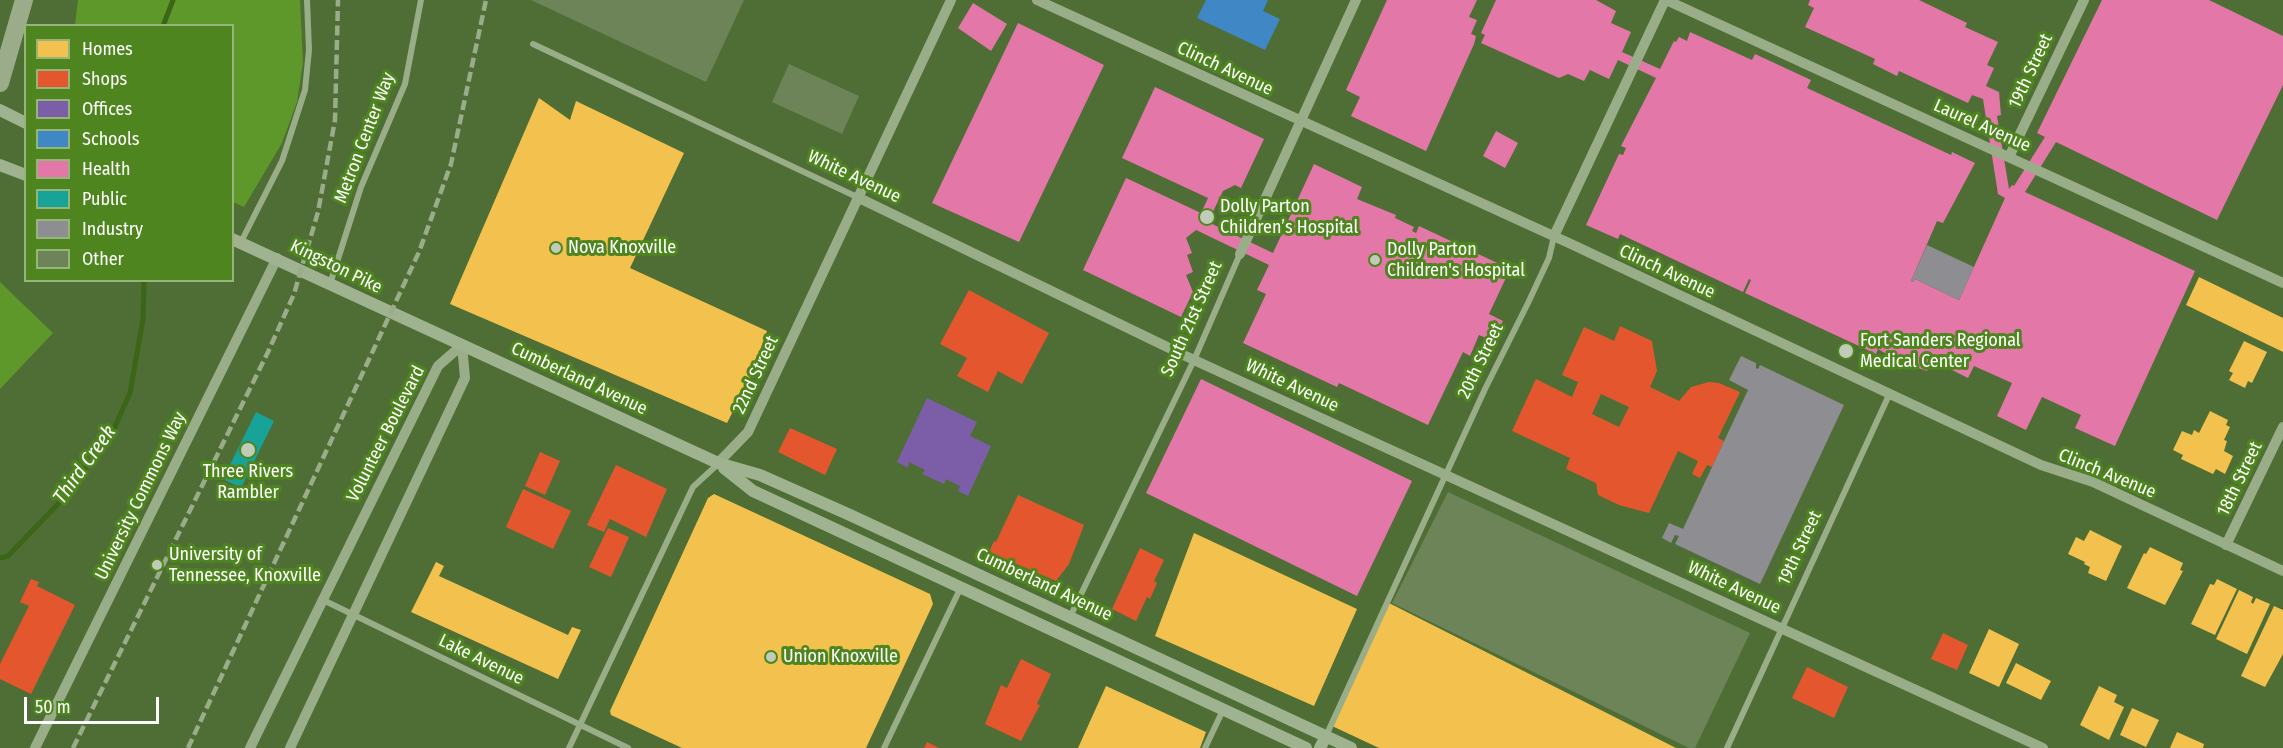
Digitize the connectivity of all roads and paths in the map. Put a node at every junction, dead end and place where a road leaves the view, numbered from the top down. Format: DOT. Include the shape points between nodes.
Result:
graph roads {
  1 [pos="24,0"];
  2 [pos="307,0"];
  3 [pos="421,0"];
  4 [pos="951,0"];
  5 [pos="1037,0"];
  6 [pos="1356,0"];
  7 [pos="1666,0"];
  8 [pos="2084,0"];
  9 [pos="532,44"];
  10 [pos="0,83"];
  11 [pos="0,110"];
  12 [pos="24,122"];
  13 [pos="1299,122"];
  14 [pos="2009,157"];
  15 [pos="0,165"];
  16 [pos="24,174"];
  17 [pos="857,197"];
  18 [pos="1554,236"];
  19 [pos="237,241"];
  20 [pos="1240,254"];
  21 [pos="277,258"];
  22 [pos="2283,283"];
  23 [pos="330,284"];
  24 [pos="424,328"];
  25 [pos="462,345"];
  26 [pos="1194,360"];
  27 [pos="1889,395"];
  28 [pos="2283,427"];
  29 [pos="718,463"];
  30 [pos="1446,474"];
  31 [pos="2226,545"];
  32 [pos="2283,571"];
  33 [pos="961,587"];
  34 [pos="321,599"];
  35 [pos="353,614"];
  36 [pos="1070,618"];
  37 [pos="1782,628"];
  38 [pos="1062,634"];
  39 [pos="1223,710"];
  40 [pos="580,726"];
  41 [pos="1326,736"];
  42 [pos="34,748"];
  43 [pos="250,748"];
  44 [pos="290,748"];
  45 [pos="569,748"];
  46 [pos="628,748"];
  47 [pos="884,748"];
  48 [pos="1205,748"];
  49 [pos="1306,748"];
  50 [pos="1320,748"];
  51 [pos="1351,748"];
  52 [pos="1727,748"];
  53 [pos="2043,748"];
  1 -- 10 [label="highway"];
  2 -- 19 [label="street" via="309,50 305,90 282,161"];
  3 -- 23 [label="street, Metron Center Way" via="405,84 361,187"];
  4 -- 17 [label="street, 22nd Street"];
  5 -- 13 [label="street, Clinch Avenue"];
  6 -- 13 [label="street, South 21st Street"];
  7 -- 14 [label="street, Laurel Avenue"];
  7 -- 18 [label="street, 20th Street"];
  8 -- 14 [label="street, 19th Street"];
  9 -- 17 [label="street, White Avenue"];
  11 -- 12 [label="main road"];
  13 -- 18 [label="street, Clinch Avenue"];
  13 -- 20 [label="street, South 21st Street"];
  14 -- 22 [label="street, Laurel Avenue"];
  15 -- 16 [label="main road"];
  17 -- 26 [label="street, White Avenue"];
  17 -- 29 [label="street, 22nd Street" via="748,432"];
  18 -- 27 [label="street, Clinch Avenue"];
  18 -- 30 [label="street, 20th Street" via="1549,258"];
  19 -- 21 [label="main road, Kingston Pike"];
  20 -- 26 [label="street, South 21st Street"];
  21 -- 23 [label="main road, Kingston Pike"];
  21 -- 42 [label="street, University Commons Way"];
  23 -- 24 [label="main road, Kingston Pike"];
  24 -- 25 [label="main road, Cumberland Avenue"];
  25 -- 29 [label="main road, Cumberland Avenue"];
  25 -- 34 [label="street, Volunteer Boulevard" via="438,366"];
  25 -- 35 [label="street" via="465,378"];
  26 -- 30 [label="street, White Avenue"];
  26 -- 36 [label="street, South 21st Street"];
  27 -- 31 [label="street, Clinch Avenue" via="2041,465 2093,482"];
  27 -- 37 [label="street, 19th Street"];
  28 -- 31 [label="street, 18th Street"];
  29 -- 33 [label="main road, Cumberland Avenue" via="753,491"];
  29 -- 36 [label="main road, Cumberland Avenue" via="771,480"];
  29 -- 40 [label="street, 22nd Street" via="693,487"];
  30 -- 37 [label="street, White Avenue"];
  30 -- 41 [label="street, 20th Street"];
  31 -- 32 [label="street, Clinch Avenue"];
  33 -- 38 [label="main road, Cumberland Avenue"];
  33 -- 47 [label="street"];
  34 -- 35 [label="street, Lake Avenue"];
  34 -- 43 [label="street, Volunteer Boulevard"];
  35 -- 40 [label="street, Lake Avenue"];
  35 -- 44 [label="street"];
  36 -- 38 [label="main road"];
  36 -- 41 [label="main road, Cumberland Avenue"];
  37 -- 52 [label="street, 19th Street"];
  37 -- 53 [label="street, White Avenue"];
  38 -- 39 [label="main road, Cumberland Avenue"];
  39 -- 48 [label="street"];
  39 -- 49 [label="main road, Cumberland Avenue"];
  40 -- 45 [label="street, 22nd Street"];
  40 -- 46 [label="street, Lake Avenue"];
  41 -- 50 [label="main road"];
  41 -- 51 [label="main road, Cumberland Avenue"];
}
